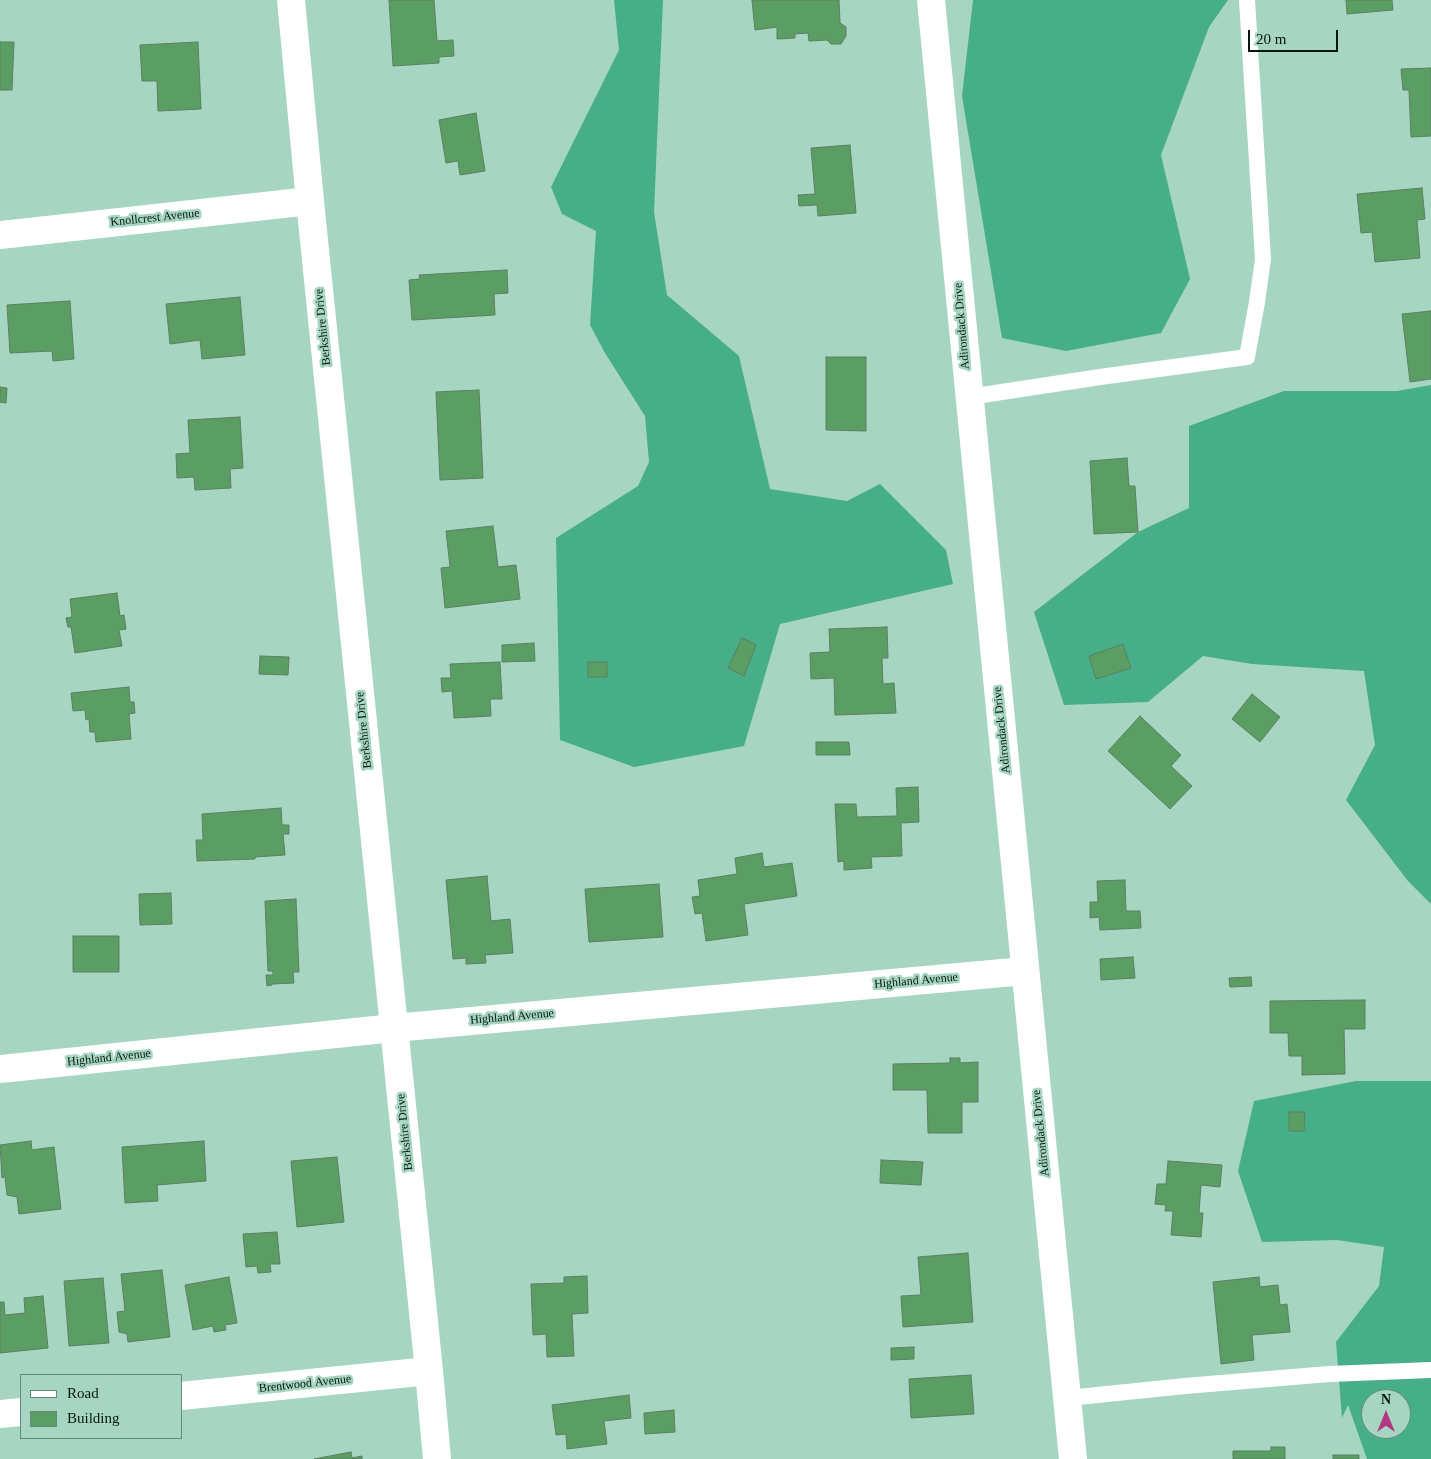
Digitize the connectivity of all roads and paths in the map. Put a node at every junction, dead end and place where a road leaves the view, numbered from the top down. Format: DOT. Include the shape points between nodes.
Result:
graph roads {
  1 [pos="291,0"];
  2 [pos="931,0"];
  3 [pos="1247,0"];
  4 [pos="310,202"];
  5 [pos="0,235"];
  6 [pos="969,397"];
  7 [pos="1025,971"];
  8 [pos="394,1028"];
  9 [pos="0,1069"];
  10 [pos="1431,1370"];
  11 [pos="430,1371"];
  12 [pos="182,1396"];
  13 [pos="1068,1398"];
  14 [pos="20,1412"];
  15 [pos="0,1414"];
  16 [pos="437,1459"];
  17 [pos="1074,1459"];
  1 -- 4 [label="street, Berkshire Drive"];
  2 -- 6 [label="street, Adirondack Drive"];
  3 -- 6 [label="lane" via="1263,259 1247,356"];
  4 -- 5 [label="street, Knollcrest Avenue"];
  4 -- 8 [label="street, Berkshire Drive"];
  6 -- 7 [label="street, Adirondack Drive"];
  7 -- 8 [label="street, Highland Avenue"];
  7 -- 13 [label="street, Adirondack Drive"];
  8 -- 9 [label="street, Highland Avenue"];
  8 -- 11 [label="street, Berkshire Drive"];
  10 -- 13 [label="lane" via="1329,1374"];
  11 -- 12 [label="street, Brentwood Avenue"];
  11 -- 16 [label="street, Berkshire Drive"];
  13 -- 17 [label="street, Adirondack Drive"];
  14 -- 15 [label="street"];
}
